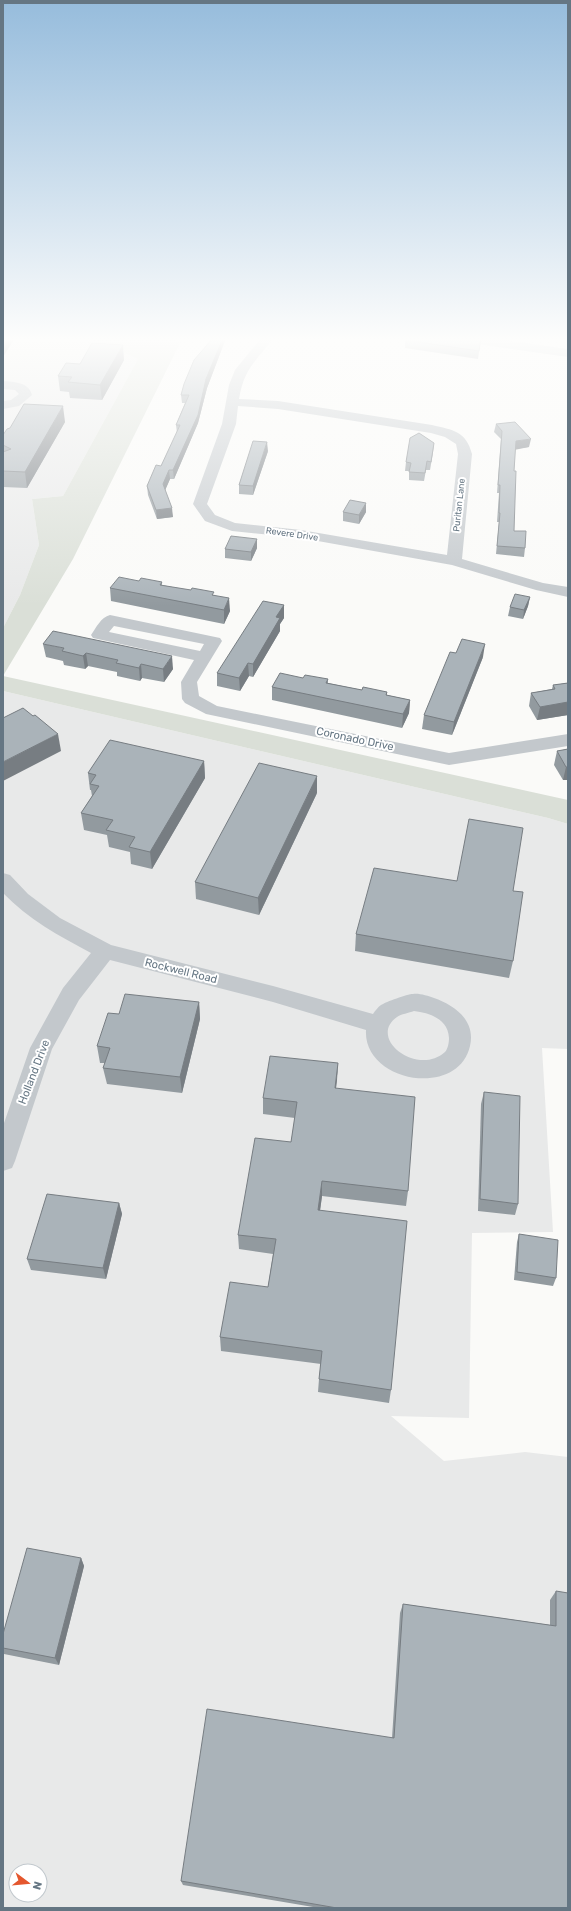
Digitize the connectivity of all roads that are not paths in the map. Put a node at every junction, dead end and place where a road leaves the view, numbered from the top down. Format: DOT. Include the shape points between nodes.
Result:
graph roads {
  1 [pos="228,427"];
  2 [pos="420,427"];
  3 [pos="454,561"];
  4 [pos="568,592"];
  5 [pos="205,657"];
  6 [pos="568,740"];
  7 [pos="3,880"];
  8 [pos="105,951"];
  9 [pos="378,1024"];
  10 [pos="3,1161"];
  1 -- 3 [label="street, Revere Drive" via="200,504 210,518 232,527 301,534"];
  2 -- 3 [label="street, Puritan Lane" via="450,434 462,442 464,454"];
  3 -- 4 [label="street, Revere Drive" via="541,587"];
  5 -- 5 [label="street, Coronado Drive" via="214,641 110,620 99,635"];
  5 -- 6 [label="street, Coronado Drive" via="189,682 191,699 212,710 449,759"];
  7 -- 8 [label="street, Rockwell Road" via="21,899 52,923"];
  8 -- 9 [label="street, Rockwell Road"];
  8 -- 10 [label="street, Holland Drive" via="71,994 41,1048"];
}
